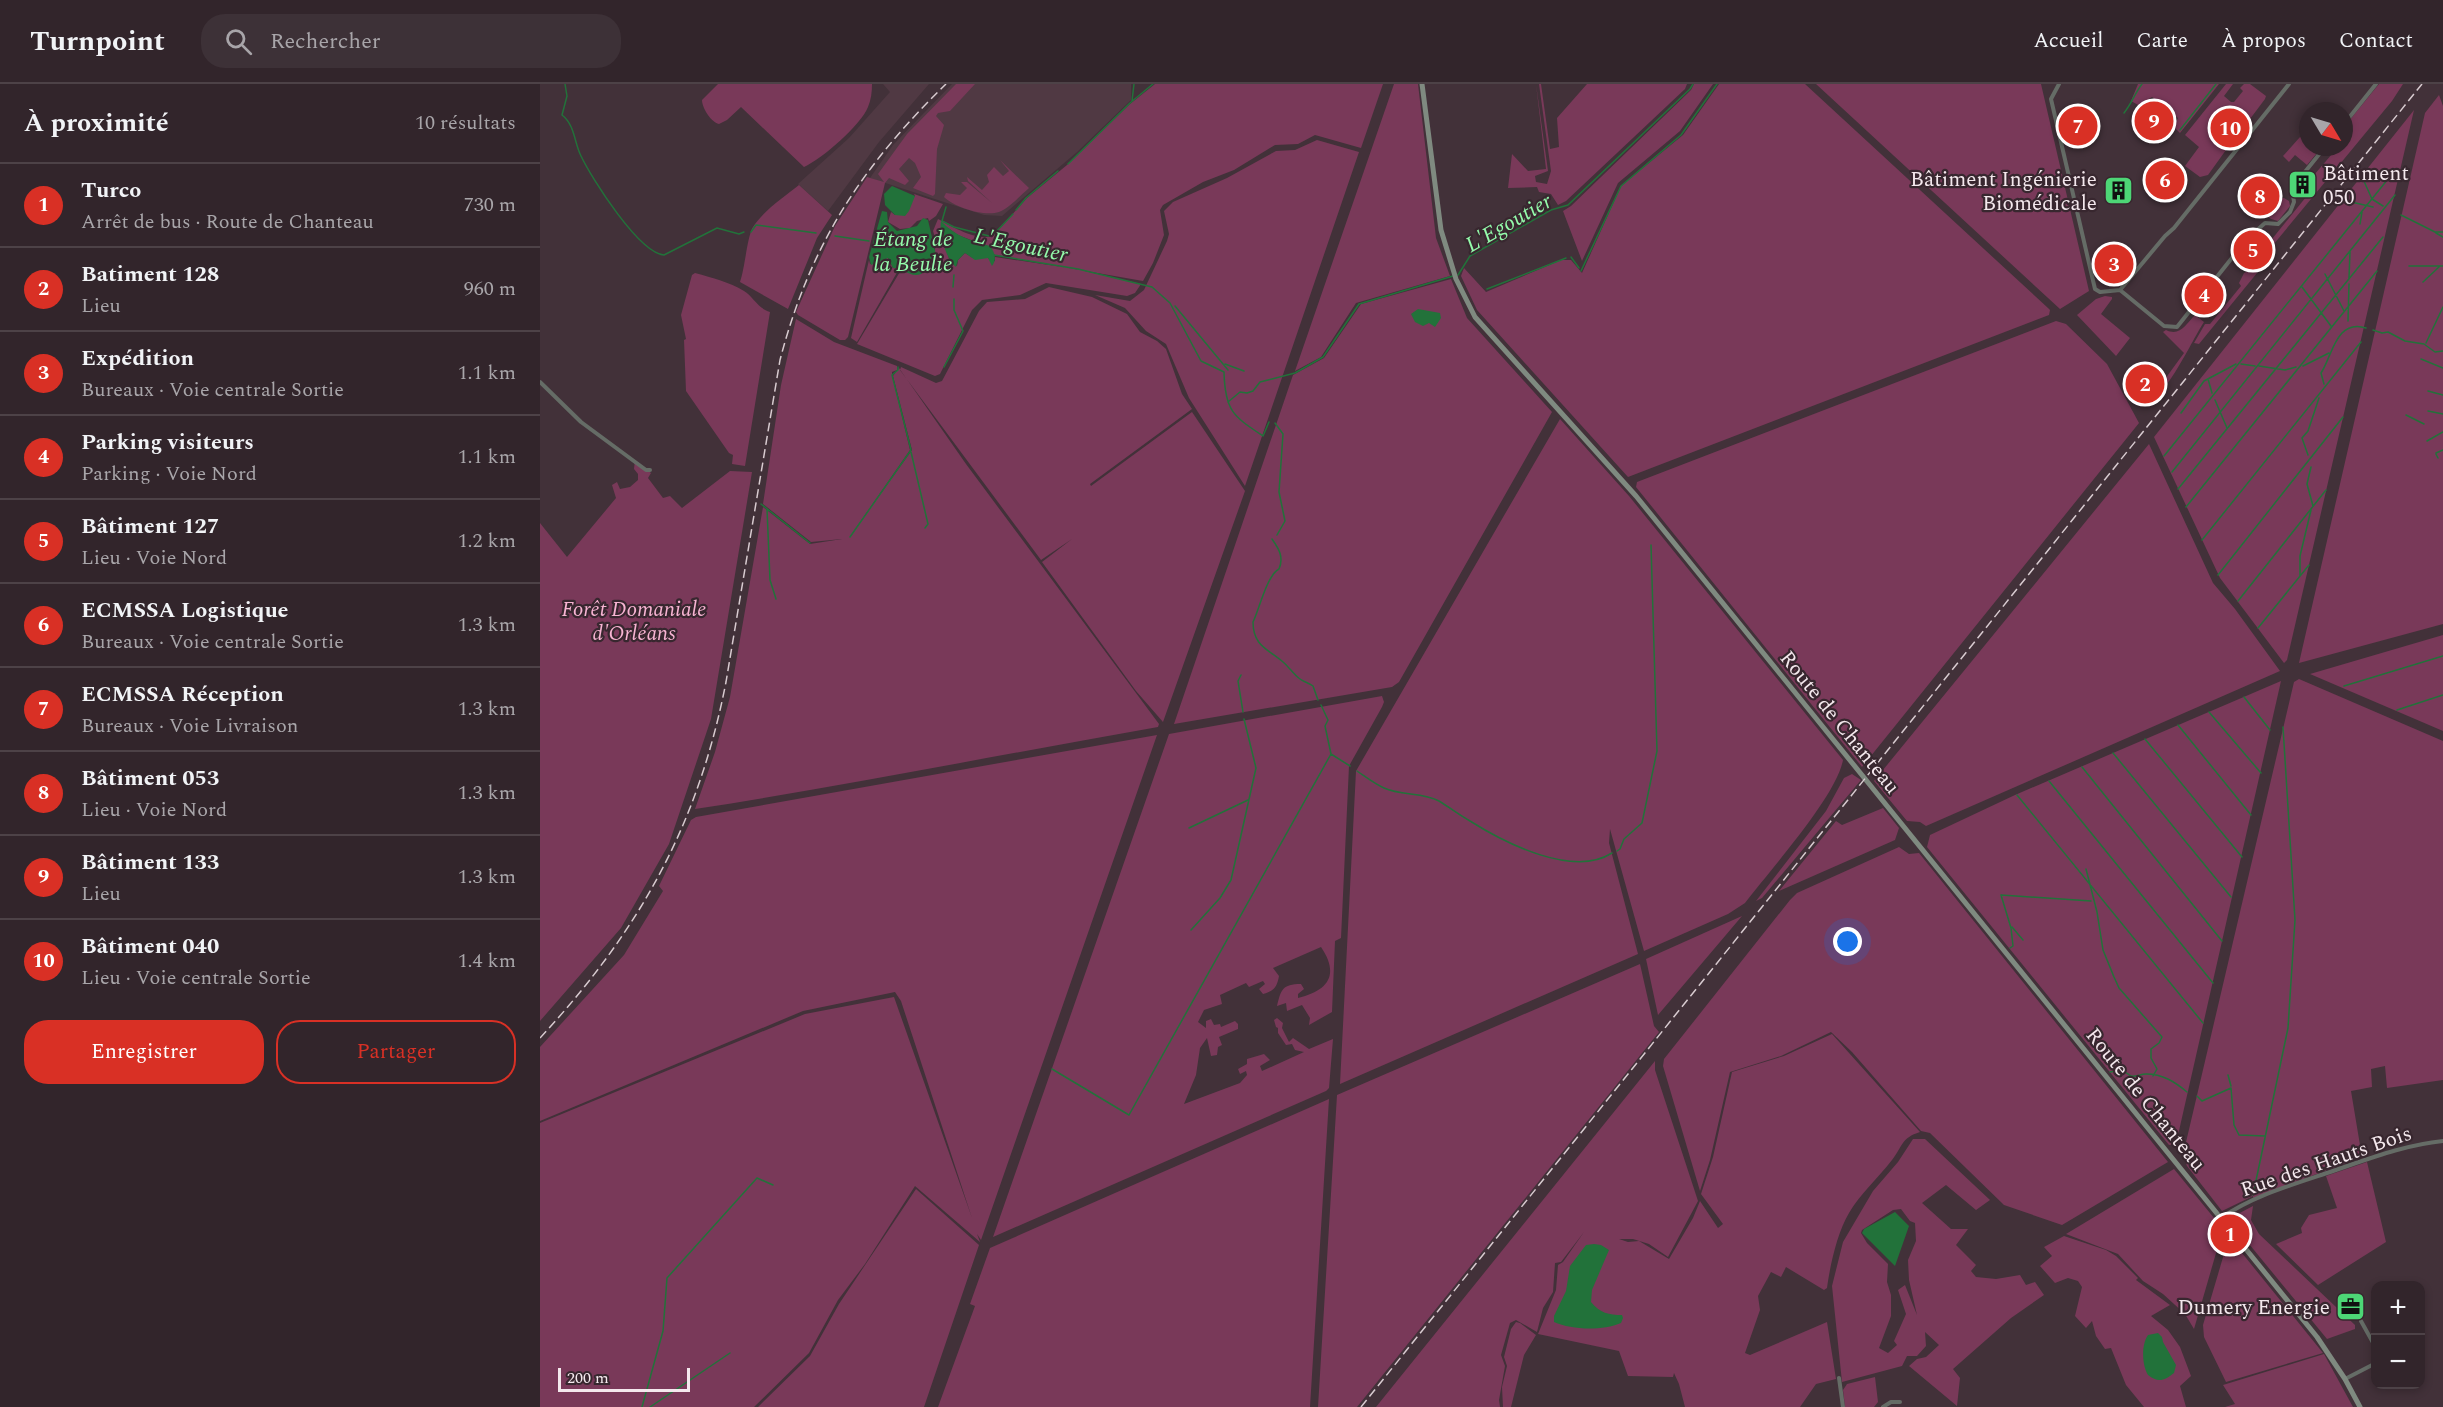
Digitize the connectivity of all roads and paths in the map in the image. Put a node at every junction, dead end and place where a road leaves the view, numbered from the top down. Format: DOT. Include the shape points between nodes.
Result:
graph roads {
  1 [pos="1422,84"];
  2 [pos="2059,84"];
  3 [pos="2289,84"];
  4 [pos="2376,84"];
  5 [pos="2353,113"];
  6 [pos="2318,156"];
  7 [pos="2120,290"];
  8 [pos="540,382"];
  9 [pos="650,470"];
  10 [pos="2443,1141"];
  11 [pos="2221,1218"];
  12 [pos="2361,1321"];
  13 [pos="2371,1339"];
  14 [pos="2371,1366"];
  15 [pos="1839,1378"];
  16 [pos="2345,1379"];
  17 [pos="1900,1402"];
  18 [pos="1843,1407"];
  19 [pos="1883,1407"];
  20 [pos="2360,1407"];
  1 -- 11 [label="main road, Route de Chanteau" via="1439,219 1456,279 1475,317 1636,496"];
  2 -- 7 [label="street" via="2051,99 2095,289"];
  3 -- 7 [label="street"];
  4 -- 5 [label="street"];
  6 -- 7 [label="street" via="2292,188 2295,202 2285,219 2278,224 2265,223 2247,239 2174,328 2164,326"];
  8 -- 9 [label="street" via="581,422"];
  10 -- 11 [label="street, Rue des Hauts Bois" via="2413,1144 2319,1176 2243,1205"];
  11 -- 16 [label="main road, Route de Chanteau" via="2322,1343"];
  12 -- 13 [label="street"];
  14 -- 16 [label="street"];
  15 -- 18 [label="street"];
  16 -- 20 [label="main road, Route de Chanteau"];
  17 -- 19 [label="street"];
}
